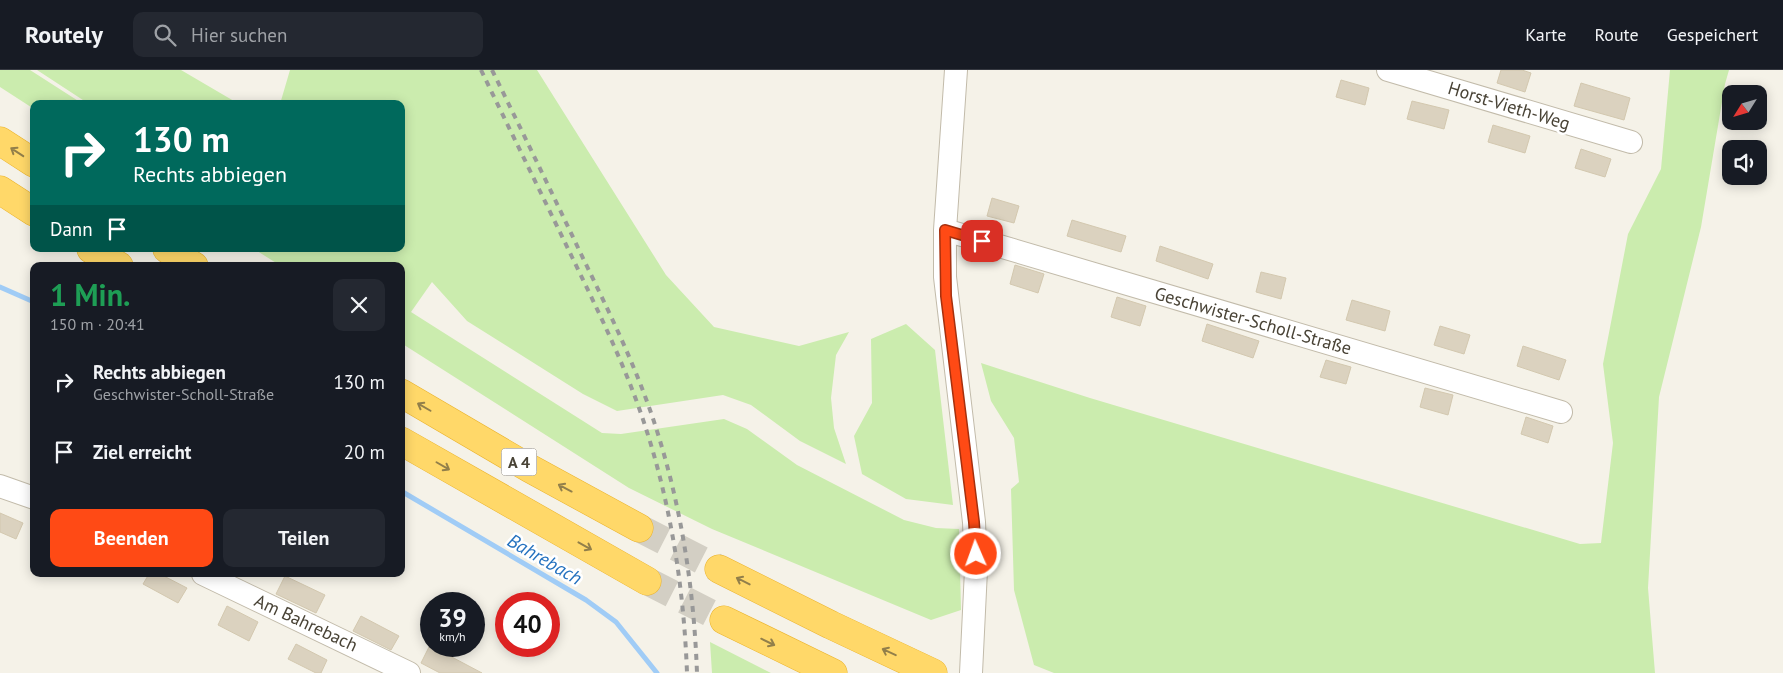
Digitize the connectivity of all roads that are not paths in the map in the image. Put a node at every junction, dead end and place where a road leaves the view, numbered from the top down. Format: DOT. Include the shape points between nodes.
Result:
graph roads {
  1 [pos="956,70"];
  2 [pos="1388,70"];
  3 [pos="0,142"];
  4 [pos="1631,142"];
  5 [pos="30,161"];
  6 [pos="0,190"];
  7 [pos="30,209"];
  8 [pos="945,230"];
  9 [pos="96,252"];
  10 [pos="172,252"];
  11 [pos="112,262"];
  12 [pos="188,262"];
  13 [pos="405,395"];
  14 [pos="1561,412"];
  15 [pos="405,443"];
  16 [pos="0,486"];
  17 [pos="30,497"];
  18 [pos="639,528"];
  19 [pos="719,569"];
  20 [pos="209,577"];
  21 [pos="648,581"];
  22 [pos="724,620"];
  23 [pos="409,673"];
  24 [pos="833,673"];
  25 [pos="933,673"];
  26 [pos="971,673"];
  1 -- 8 [label="street"];
  2 -- 4 [label="street, Horst-Vieth-Weg"];
  5 -- 3 [label="highway, one-way"];
  6 -- 7 [label="highway"];
  8 -- 14 [label="street, Geschwister-Scholl-Straße"];
  8 -- 26 [label="street" via="946,296 974,522 976,570"];
  9 -- 11 [label="highway"];
  10 -- 12 [label="highway"];
  18 -- 13 [label="highway, A 4, one-way"];
  15 -- 21 [label="highway, A 4, one-way"];
  16 -- 17 [label="street"];
  25 -- 19 [label="highway, one-way"];
  20 -- 23 [label="street, Am Bahrebach"];
  22 -- 24 [label="highway, one-way"];
}
